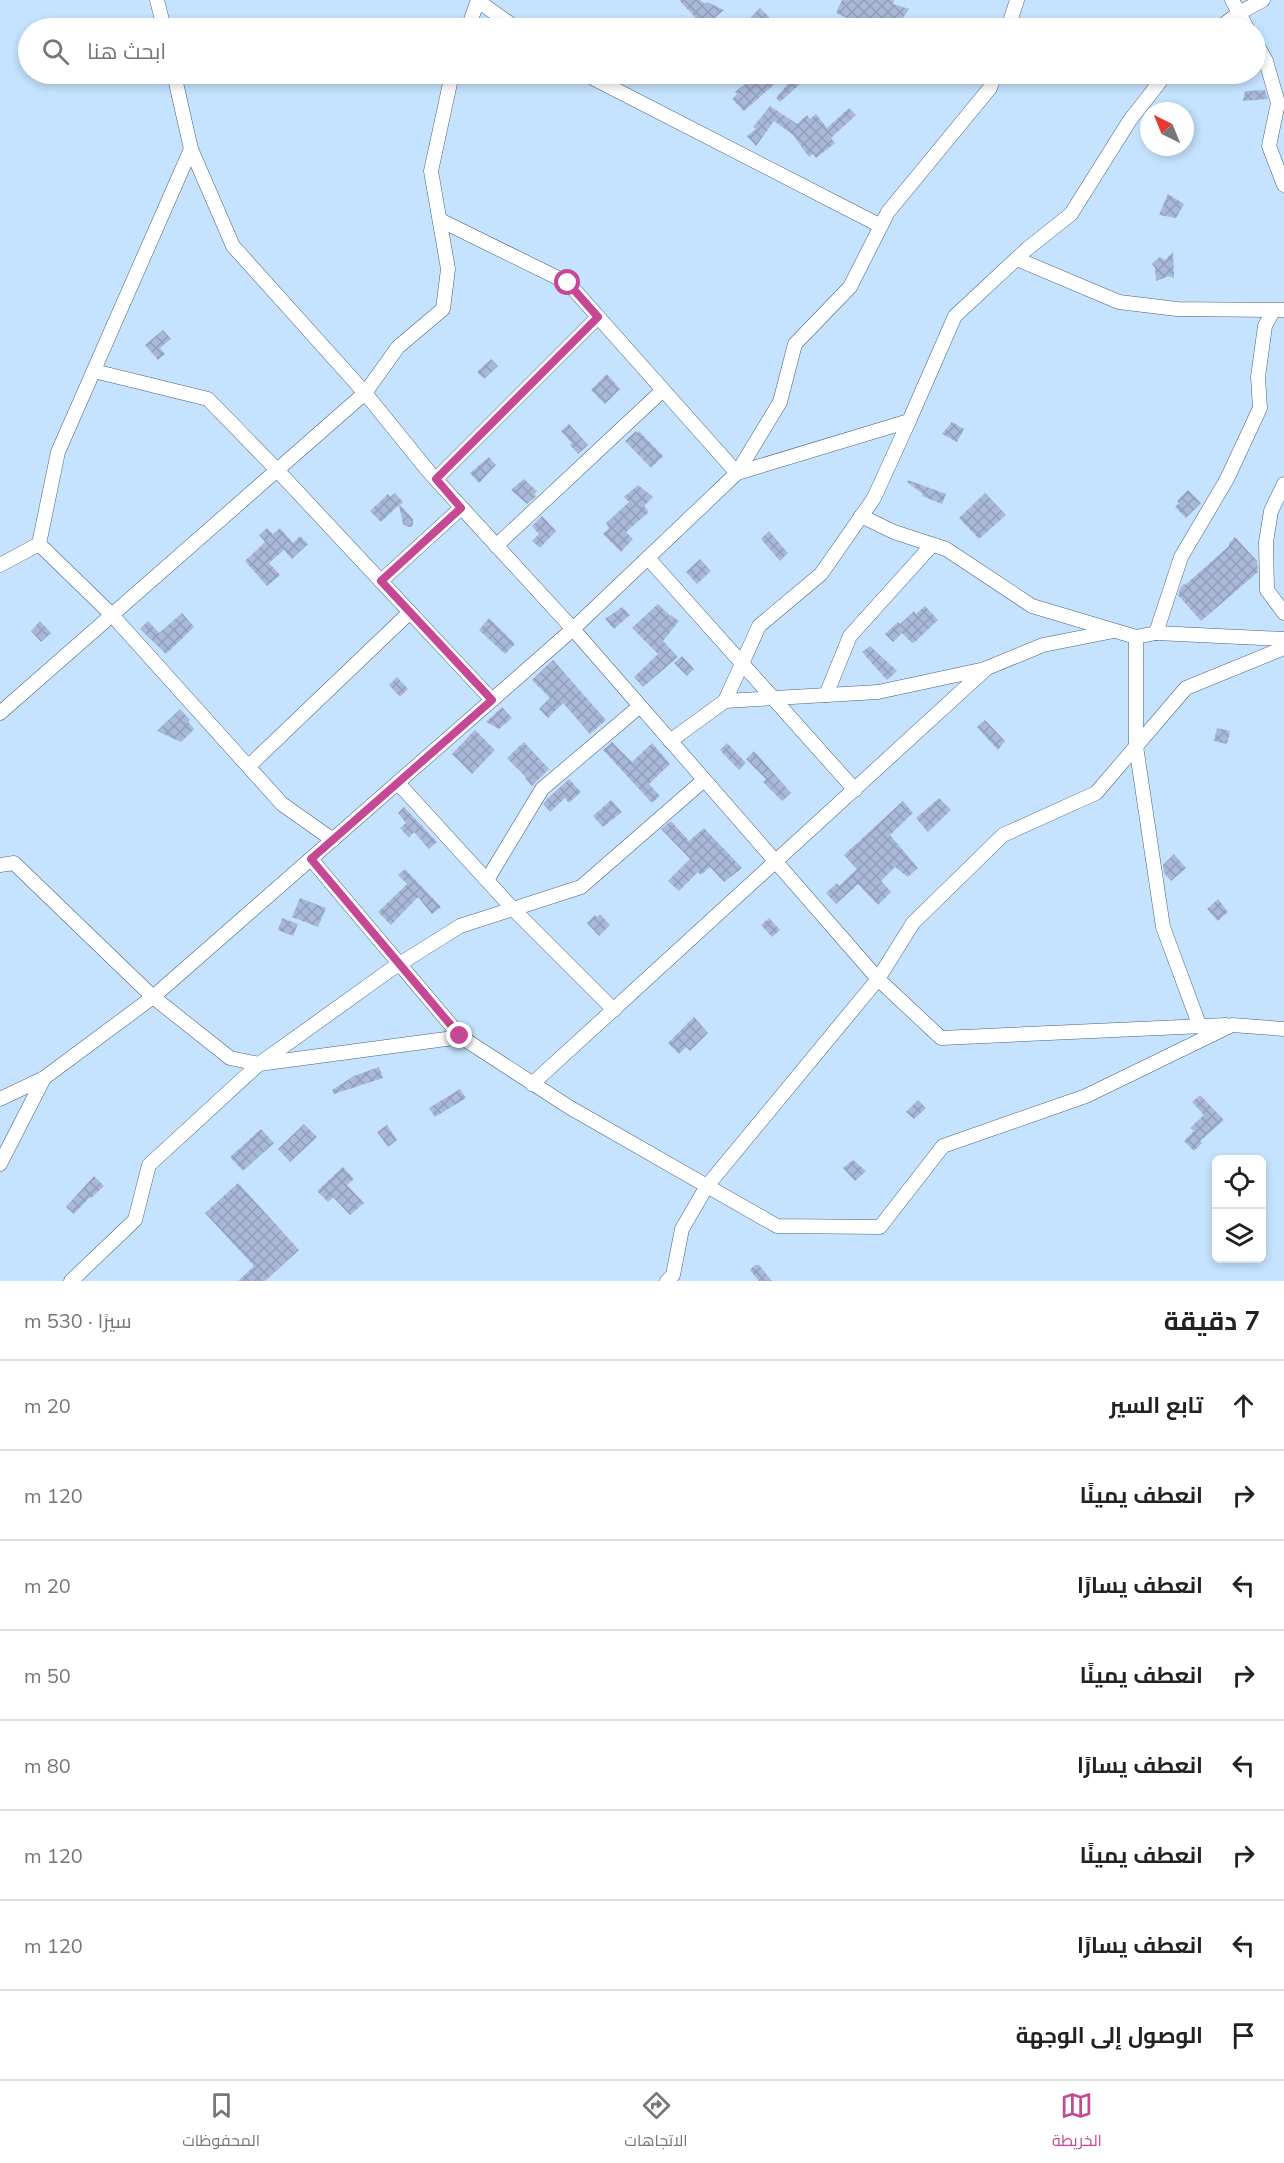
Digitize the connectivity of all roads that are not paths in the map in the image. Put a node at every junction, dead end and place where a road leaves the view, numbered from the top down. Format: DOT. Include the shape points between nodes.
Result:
graph roads {
  1 [pos="158,0"];
  2 [pos="1017,0"];
  3 [pos="1263,0"];
  4 [pos="478,1"];
  5 [pos="1236,6"];
  6 [pos="162,18"];
  7 [pos="472,18"];
  8 [pos="502,18"];
  9 [pos="1011,18"];
  10 [pos="1227,18"];
  11 [pos="1266,61"];
  12 [pos="176,84"];
  13 [pos="450,84"];
  14 [pos="604,84"];
  15 [pos="991,84"];
  16 [pos="1158,84"];
  17 [pos="191,149"];
  18 [pos="1284,185"];
  19 [pos="440,220"];
  20 [pos="881,226"];
  21 [pos="1017,259"];
  22 [pos="1278,311"];
  23 [pos="598,317"];
  24 [pos="94,372"];
  25 [pos="663,390"];
  26 [pos="366,393"];
  27 [pos="909,421"];
  28 [pos="277,470"];
  29 [pos="737,474"];
  30 [pos="436,479"];
  31 [pos="1284,484"];
  32 [pos="461,508"];
  33 [pos="861,516"];
  34 [pos="39,544"];
  35 [pos="932,545"];
  36 [pos="496,546"];
  37 [pos="648,558"];
  38 [pos="0,565"];
  39 [pos="381,581"];
  40 [pos="410,612"];
  41 [pos="1284,613"];
  42 [pos="112,615"];
  43 [pos="573,629"];
  44 [pos="1114,631"];
  45 [pos="1156,633"];
  46 [pos="1136,637"];
  47 [pos="1284,639"];
  48 [pos="1284,648"];
  49 [pos="742,663"];
  50 [pos="987,668"];
  51 [pos="826,694"];
  52 [pos="773,698"];
  53 [pos="492,700"];
  54 [pos="725,701"];
  55 [pos="640,706"];
  56 [pos="0,713"];
  57 [pos="670,741"];
  58 [pos="1136,746"];
  59 [pos="249,766"];
  60 [pos="704,780"];
  61 [pos="398,783"];
  62 [pos="855,790"];
  63 [pos="333,840"];
  64 [pos="311,859"];
  65 [pos="776,863"];
  66 [pos="0,865"];
  67 [pos="487,880"];
  68 [pos="513,909"];
  69 [pos="399,964"];
  70 [pos="878,979"];
  71 [pos="153,998"];
  72 [pos="614,1010"];
  73 [pos="1232,1025"];
  74 [pos="1200,1027"];
  75 [pos="1284,1029"];
  76 [pos="460,1036"];
  77 [pos="259,1064"];
  78 [pos="44,1078"];
  79 [pos="532,1084"];
  80 [pos="0,1099"];
  81 [pos="0,1164"];
  82 [pos="707,1186"];
  83 [pos="71,1281"];
  84 [pos="667,1281"];
  1 -- 6 [label="street"];
  2 -- 9 [label="street"];
  3 -- 5 [label="street"];
  4 -- 7 [label="street"];
  4 -- 8 [label="street"];
  5 -- 10 [label="street"];
  11 -- 18 [label="street" via="1278,103 1269,147"];
  12 -- 17 [label="street"];
  13 -- 19 [label="street" via="431,171"];
  14 -- 20 [label="street"];
  15 -- 20 [label="street" via="888,212"];
  16 -- 21 [label="street" via="1130,120 1071,214"];
  17 -- 24 [label="street"];
  17 -- 26 [label="street" via="233,246"];
  19 -- 23 [label="street" via="568,283"];
  19 -- 26 [label="street" via="448,269 443,309 398,347"];
  20 -- 29 [label="street" via="850,287 795,344 780,402"];
  21 -- 22 [label="street" via="1119,302 1176,309"];
  21 -- 27 [label="street" via="956,316"];
  22 -- 45 [label="street" via="1266,326 1258,377 1260,408 1227,479 1180,557"];
  23 -- 25 [label="street"];
  23 -- 30 [label="street"];
  24 -- 28 [label="street" via="208,399"];
  24 -- 34 [label="street" via="58,452"];
  25 -- 29 [label="street"];
  25 -- 36 [label="street"];
  26 -- 28 [label="street"];
  26 -- 30 [label="street"];
  27 -- 29 [label="street"];
  27 -- 33 [label="street" via="874,498"];
  28 -- 39 [label="street"];
  28 -- 42 [label="street"];
  29 -- 37 [label="street"];
  30 -- 32 [label="street"];
  31 -- 41 [label="street" via="1271,511 1266,542 1267,590"];
  32 -- 36 [label="street"];
  32 -- 39 [label="street"];
  33 -- 35 [label="street"];
  33 -- 49 [label="street" via="821,574 759,626"];
  34 -- 38 [label="street"];
  34 -- 42 [label="street"];
  35 -- 44 [label="street" via="946,549 1032,606"];
  35 -- 51 [label="street" via="850,636"];
  36 -- 43 [label="street"];
  37 -- 43 [label="street"];
  37 -- 49 [label="street"];
  39 -- 40 [label="street"];
  40 -- 53 [label="street"];
  40 -- 59 [label="street"];
  42 -- 56 [label="street"];
  42 -- 59 [label="street"];
  43 -- 53 [label="street"];
  43 -- 55 [label="street"];
  44 -- 46 [label="street"];
  44 -- 50 [label="street" via="1043,645"];
  45 -- 46 [label="street"];
  45 -- 47 [label="street"];
  46 -- 58 [label="street"];
  48 -- 58 [label="street" via="1186,688"];
  49 -- 52 [label="street"];
  49 -- 54 [label="street"];
  50 -- 51 [label="street" via="878,692"];
  50 -- 62 [label="street"];
  51 -- 52 [label="street"];
  52 -- 54 [label="street"];
  52 -- 62 [label="street"];
  53 -- 61 [label="street"];
  54 -- 57 [label="street"];
  55 -- 57 [label="street"];
  55 -- 67 [label="street" via="542,789"];
  57 -- 60 [label="street"];
  58 -- 70 [label="street" via="1096,793 1003,835 913,923"];
  58 -- 74 [label="street" via="1163,927"];
  59 -- 63 [label="street" via="282,804"];
  60 -- 65 [label="street"];
  60 -- 68 [label="street" via="581,887"];
  61 -- 63 [label="street"];
  61 -- 67 [label="street"];
  62 -- 65 [label="street"];
  63 -- 64 [label="street"];
  64 -- 69 [label="street"];
  64 -- 71 [label="street"];
  65 -- 70 [label="street"];
  65 -- 72 [label="street"];
  66 -- 71 [label="street" via="14,863"];
  67 -- 68 [label="street"];
  68 -- 69 [label="street" via="460,926"];
  68 -- 72 [label="street"];
  69 -- 76 [label="street"];
  69 -- 77 [label="street"];
  70 -- 74 [label="street" via="941,1038"];
  70 -- 82 [label="street"];
  71 -- 77 [label="street" via="230,1058"];
  71 -- 78 [label="street"];
  72 -- 79 [label="street"];
  73 -- 74 [label="street"];
  73 -- 75 [label="street"];
  73 -- 82 [label="street" via="1086,1096 943,1146 880,1227 777,1226"];
  76 -- 77 [label="street"];
  76 -- 79 [label="street"];
  77 -- 83 [label="street" via="149,1165 135,1220"];
  78 -- 80 [label="street"];
  78 -- 81 [label="street"];
  79 -- 82 [label="street"];
  82 -- 84 [label="street" via="682,1229 673,1275"];
}
